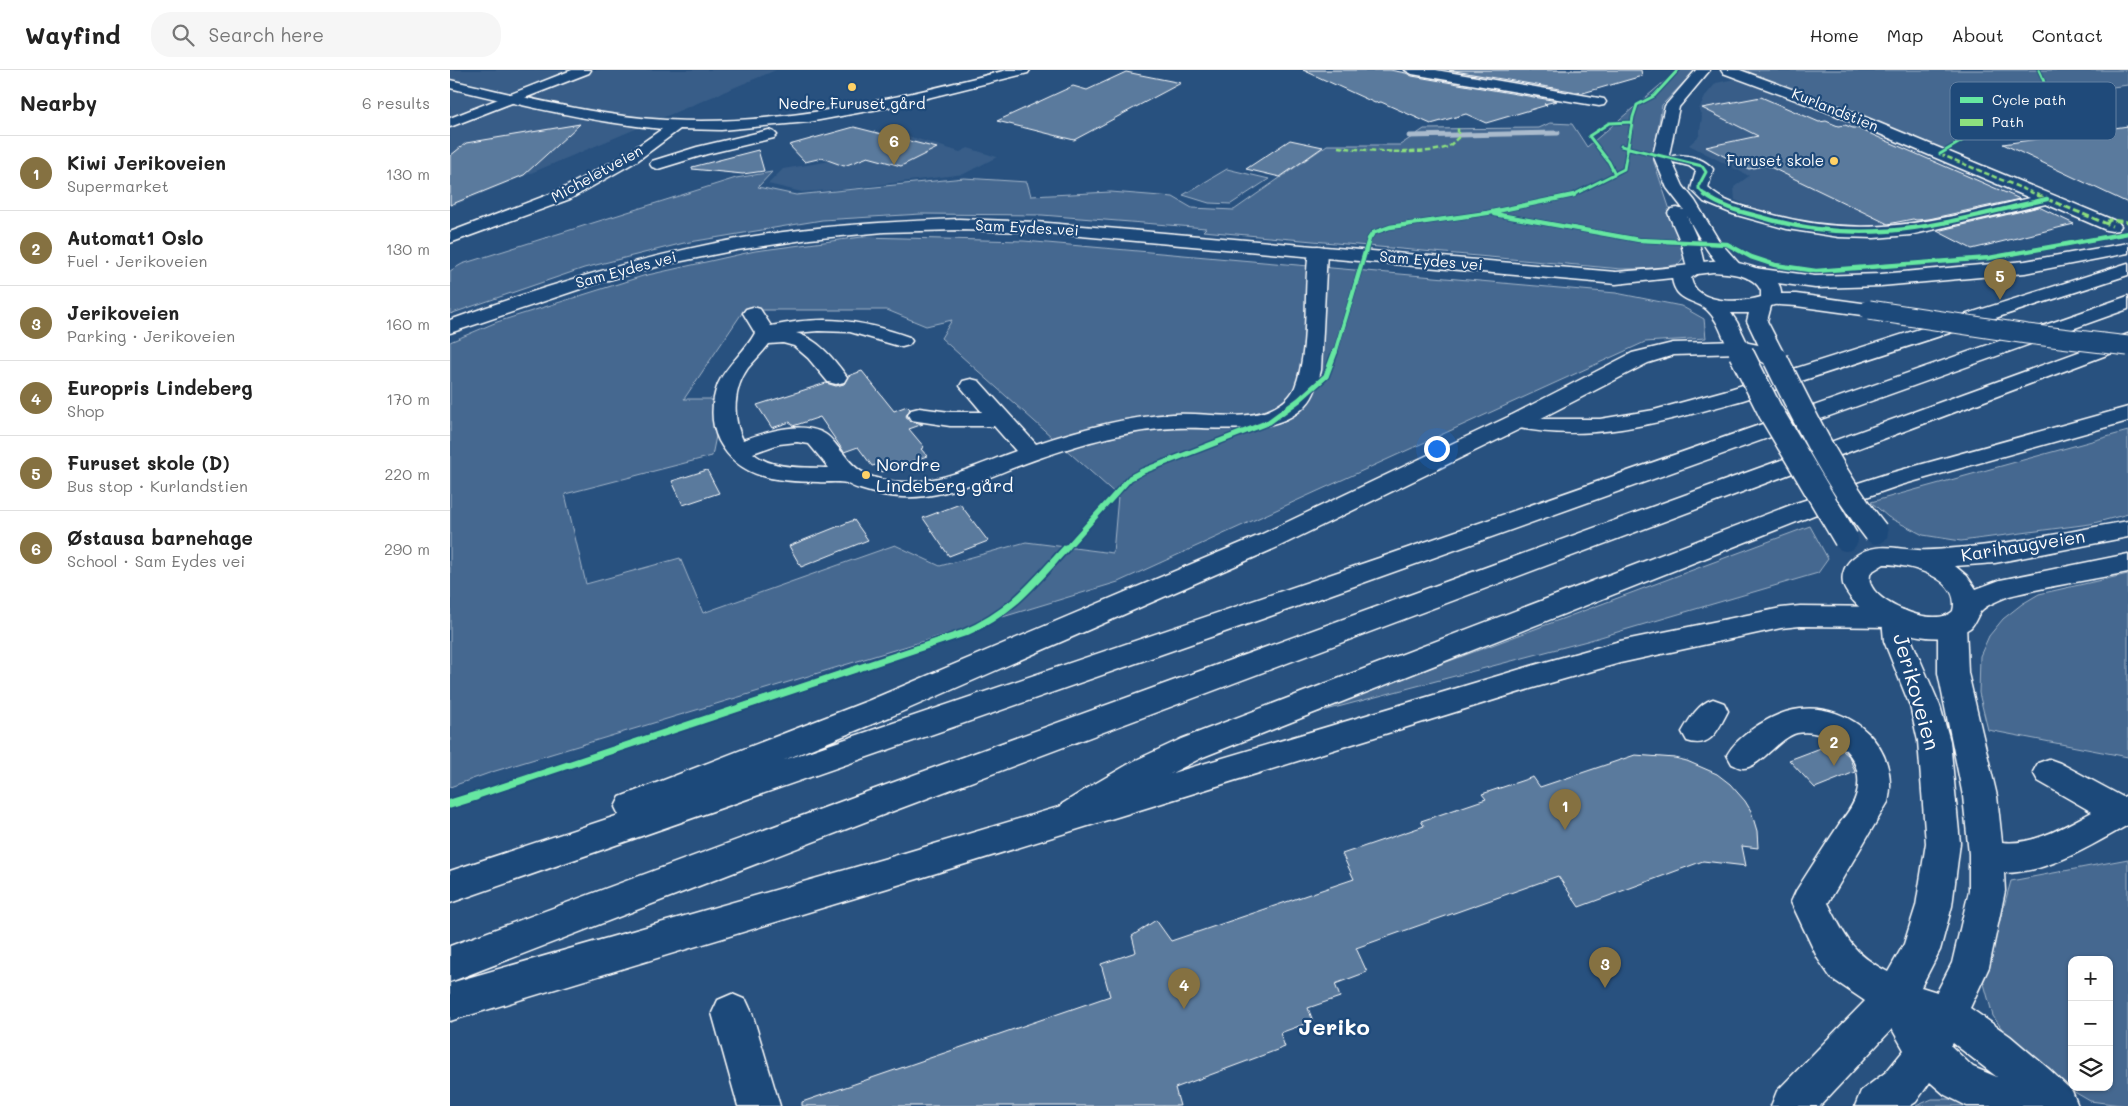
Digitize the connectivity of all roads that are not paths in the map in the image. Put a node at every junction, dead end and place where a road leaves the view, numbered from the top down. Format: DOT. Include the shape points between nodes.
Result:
graph roads {
  1 [pos="584,70"];
  2 [pos="1023,70"];
  3 [pos="1412,70"];
  4 [pos="1703,70"];
  5 [pos="1728,70"];
  6 [pos="450,84"];
  7 [pos="513,98"];
  8 [pos="1599,102"];
  9 [pos="852,112"];
  10 [pos="450,123"];
  11 [pos="677,125"];
  12 [pos="1679,159"];
  13 [pos="658,164"];
  14 [pos="1675,188"];
  15 [pos="2047,199"];
  16 [pos="2112,226"];
  17 [pos="452,240"];
  18 [pos="2128,248"];
  19 [pos="1318,252"];
  20 [pos="1734,268"];
  21 [pos="1691,269"];
  22 [pos="2128,269"];
  23 [pos="1754,274"];
  24 [pos="1616,278"];
  25 [pos="1693,297"];
  26 [pos="1766,302"];
  27 [pos="2128,302"];
  28 [pos="1714,305"];
  29 [pos="753,313"];
  30 [pos="450,327"];
  31 [pos="764,336"];
  32 [pos="2128,340"];
  33 [pos="902,341"];
  34 [pos="2128,346"];
  35 [pos="1756,351"];
  36 [pos="836,377"];
  37 [pos="971,386"];
  38 [pos="2128,414"];
  39 [pos="919,415"];
  40 [pos="1000,419"];
  41 [pos="1518,421"];
  42 [pos="738,450"];
  43 [pos="1031,454"];
  44 [pos="851,476"];
  45 [pos="2128,529"];
  46 [pos="1911,558"];
  47 [pos="2128,563"];
  48 [pos="1858,567"];
  49 [pos="1961,614"];
  50 [pos="1894,618"];
  51 [pos="1744,755"];
  52 [pos="2049,772"];
  53 [pos="2125,810"];
  54 [pos="1072,815"];
  55 [pos="1986,854"];
  56 [pos="450,880"];
  57 [pos="450,887"];
  58 [pos="450,964"];
  59 [pos="1895,997"];
  60 [pos="450,1002"];
  61 [pos="732,1012"];
  62 [pos="1946,1014"];
  63 [pos="1927,1052"];
  64 [pos="759,1106"];
  65 [pos="1792,1106"];
  66 [pos="1876,1106"];
  67 [pos="2014,1106"];
  68 [pos="2057,1106"];
  1 -- 7 [label="main road"];
  2 -- 9 [label="main road, Micheletveien"];
  3 -- 8 [label="main road"];
  4 -- 14 [label="main road" via="1672,106 1661,155"];
  5 -- 15 [label="main road, Kurlandstien" via="1790,92"];
  6 -- 7 [label="main road, Micheletveien"];
  7 -- 10 [label="main road"];
  7 -- 11 [label="main road, Micheletveien" via="625,120"];
  9 -- 11 [label="main road, Micheletveien" via="773,122"];
  9 -- 13 [label="main road" via="825,122 703,150"];
  11 -- 17 [label="main road, Micheletveien" via="631,158 564,195"];
  12 -- 15 [label="main road" via="1705,169 1699,188 1720,203 1769,220 1831,231 1870,233 1906,230"];
  14 -- 20 [label="main road" via="1687,201 1712,244"];
  14 -- 21 [label="main road" via="1672,201 1690,244"];
  15 -- 16 [label="main road, Kurlandstien"];
  18 -- 23 [label="main road" via="2025,267 1891,280 1815,282"];
  19 -- 24 [label="main road, Sam Eydes vei"];
  19 -- 30 [label="main road, Sam Eydes vei" via="1002,225 850,228 769,238 648,262 572,284"];
  19 -- 43 [label="main road" via="1312,361 1299,400 1283,412 1251,420 1173,421 1127,426"];
  20 -- 21 [label="main road, Jerikoveien"];
  20 -- 23 [label="main road, Jerikoveien"];
  21 -- 24 [label="main road, Sam Eydes vei"];
  21 -- 25 [label="main road" via="1682,275 1681,286"];
  22 -- 41 [label="main road" via="1753,390 1672,412 1594,427 1539,426"];
  23 -- 26 [label="main road, Jerikoveien" via="1771,288 1773,293"];
  24 -- 25 [label="main road, Sam Eydes vei"];
  25 -- 28 [label="main road"];
  26 -- 28 [label="main road" via="1740,308"];
  26 -- 34 [label="main road, bridge" via="1796,300"];
  26 -- 35 [label="main road, Jerikoveien" via="1757,321"];
  27 -- 57 [label="main road" via="1024,692"];
  28 -- 35 [label="main road, Jerikoveien"];
  29 -- 31 [label="main road"];
  31 -- 33 [label="main road" via="812,324 842,324 880,332"];
  31 -- 36 [label="main road" via="797,338"];
  31 -- 42 [label="main road" via="741,362 724,398 727,431"];
  32 -- 58 [label="main road"];
  35 -- 41 [label="main road" via="1673,349 1640,358"];
  35 -- 46 [label="main road, Jerikoveien, bridge" via="1861,514 1876,532"];
  35 -- 48 [label="main road, Jerikoveien, bridge" via="1770,411 1846,539"];
  37 -- 40 [label="main road"];
  38 -- 54 [label="main road" via="1892,480 1797,512 1192,748 1151,766"];
  39 -- 40 [label="main road"];
  40 -- 43 [label="main road"];
  41 -- 56 [label="main road" via="1269,541 1098,616 872,711"];
  42 -- 44 [label="main road" via="752,464 768,469"];
  42 -- 44 [label="main road" via="780,437 805,435 816,438"];
  43 -- 44 [label="main road" via="926,489 896,489"];
  45 -- 46 [label="main road, Karihaugveien" via="1995,554"];
  46 -- 48 [label="main road, Jerikoveien" via="1876,557"];
  46 -- 49 [label="main road, Jerikoveien" via="1948,574 1960,583 1967,594"];
  47 -- 49 [label="main road, Karihaugveien" via="2000,589"];
  48 -- 50 [label="main road, Jerikoveien" via="1855,575 1860,592 1879,610"];
  49 -- 50 [label="main road, Jerikoveien" via="1926,626"];
  49 -- 55 [label="main road, Jerikoveien" via="1953,673 1980,796"];
  50 -- 54 [label="main road" via="1781,618 1620,652"];
  50 -- 59 [label="main road, Jerikoveien" via="1898,641 1925,706 1934,741 1943,843 1934,906 1921,950"];
  51 -- 59 [label="main road" via="1773,730 1799,721 1841,729 1864,749 1871,761 1874,790 1871,802 1809,902 1831,947 1844,965"];
  52 -- 53 [label="main road"];
  53 -- 55 [label="main road" via="2074,837 2028,856 2006,858"];
  54 -- 60 [label="main road"];
  55 -- 62 [label="main road, Jerikoveien" via="1987,891 1970,967"];
  59 -- 62 [label="main road"];
  59 -- 63 [label="main road"];
  59 -- 65 [label="main road, Jerikoveien"];
  61 -- 64 [label="main road"];
  62 -- 63 [label="main road, Jerikoveien"];
  62 -- 68 [label="main road" via="1996,1050"];
  63 -- 66 [label="main road, Jerikoveien" via="1901,1086"];
  63 -- 67 [label="main road" via="1959,1081"];
}
